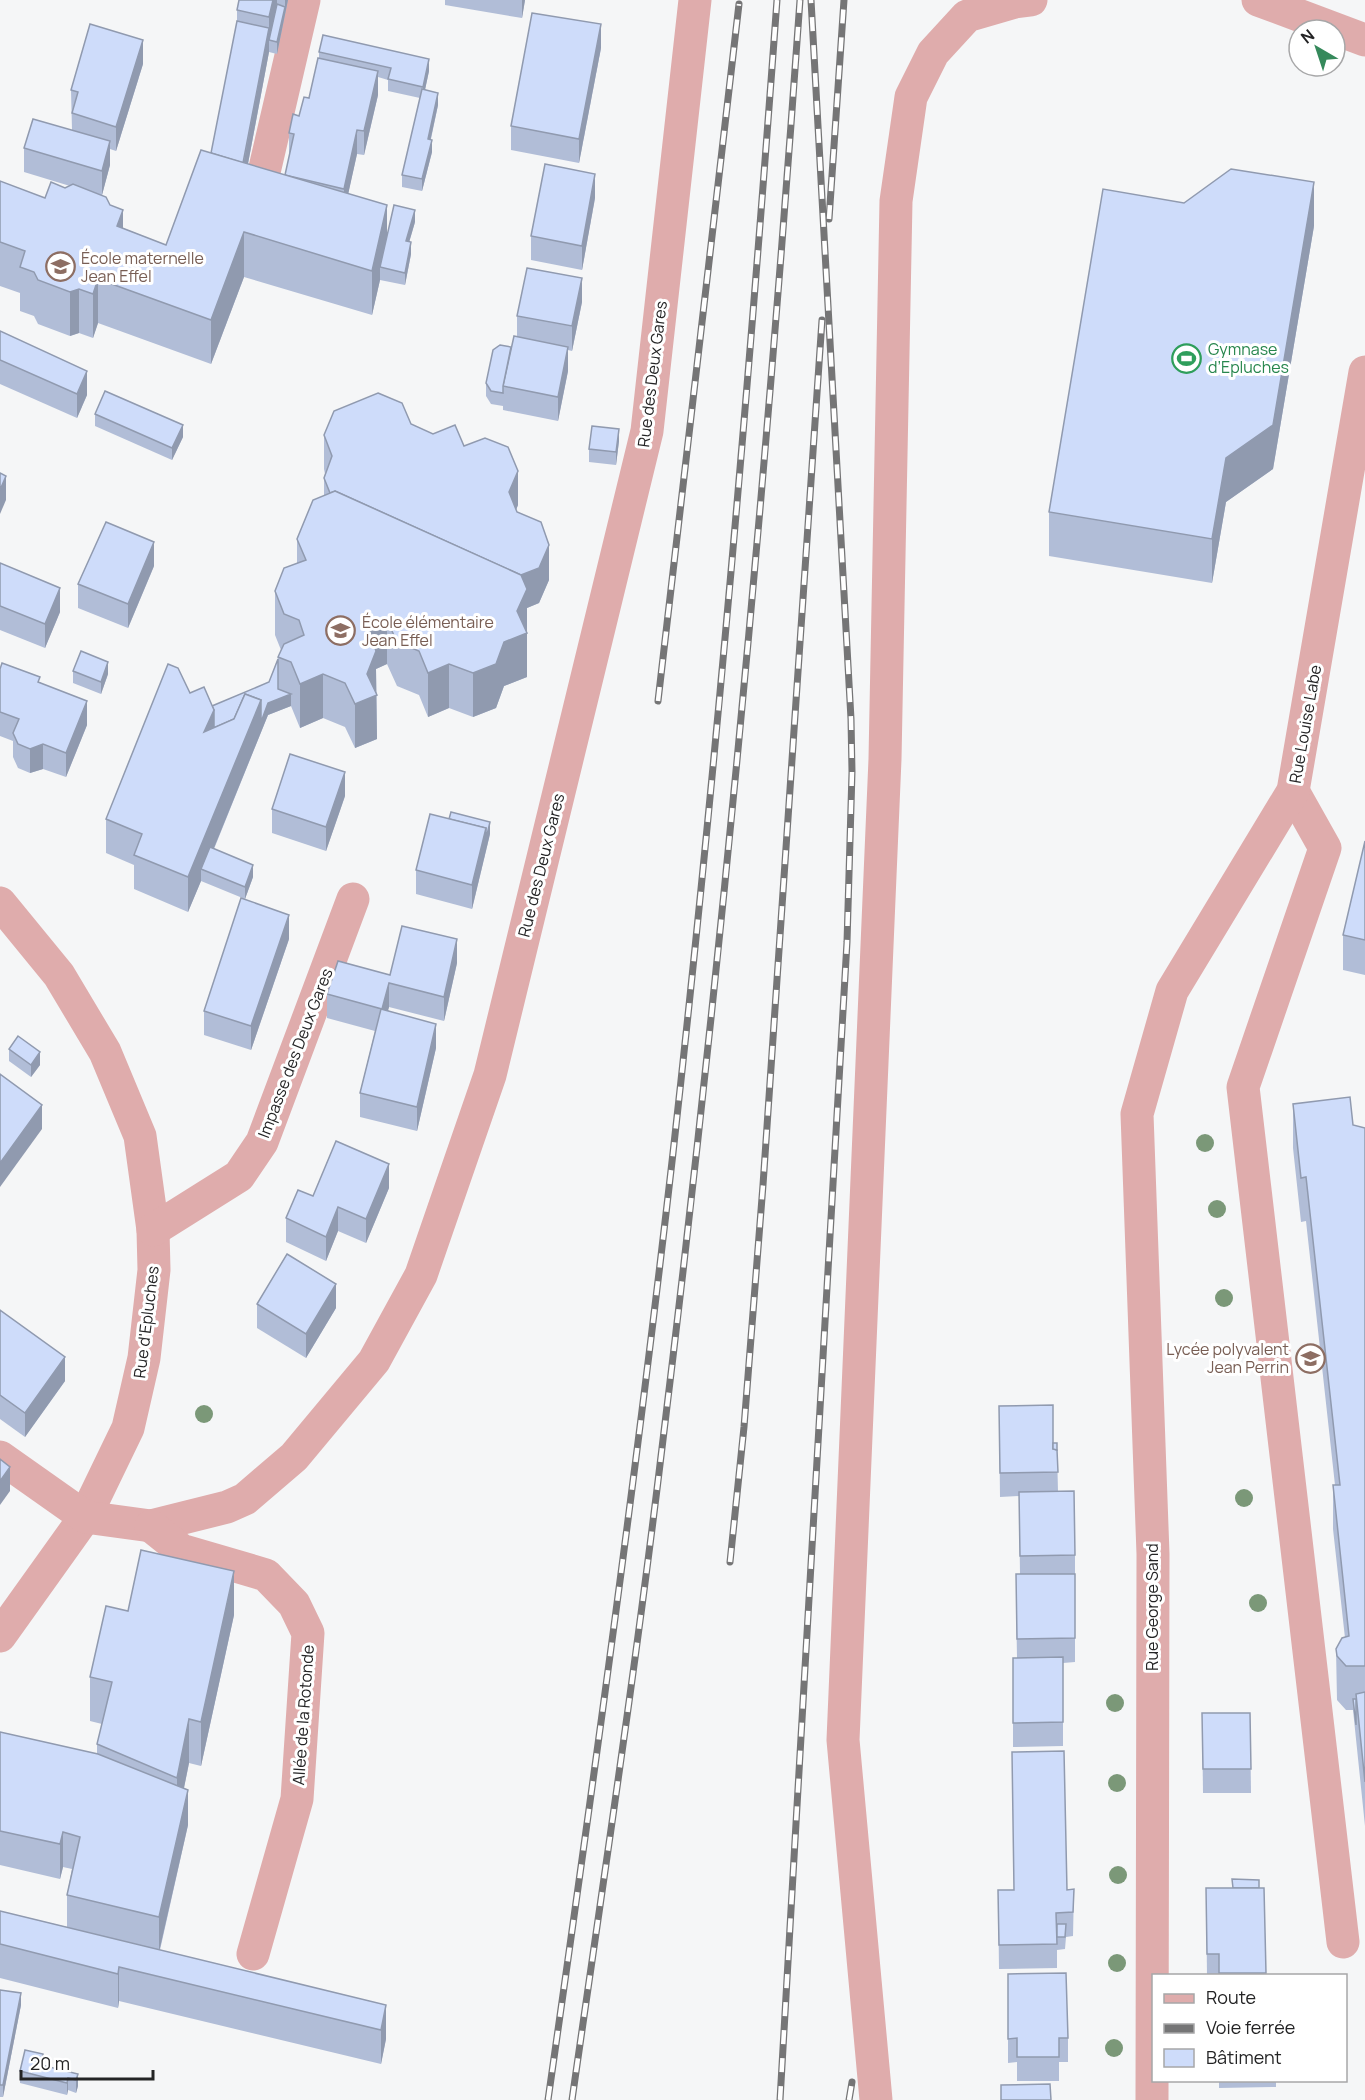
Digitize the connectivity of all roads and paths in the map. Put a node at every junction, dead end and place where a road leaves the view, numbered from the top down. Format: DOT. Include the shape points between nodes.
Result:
graph roads {
  1 [pos="304,0"];
  2 [pos="695,0"];
  3 [pos="1031,0"];
  4 [pos="1258,0"];
  5 [pos="1365,40"];
  6 [pos="258,198"];
  7 [pos="1365,372"];
  8 [pos="1293,791"];
  9 [pos="353,899"];
  10 [pos="0,903"];
  11 [pos="1137,1114"];
  12 [pos="153,1230"];
  13 [pos="0,1457"];
  14 [pos="85,1517"];
  15 [pos="151,1526"];
  16 [pos="0,1636"];
  17 [pos="1343,1941"];
  18 [pos="253,1954"];
  19 [pos="1152,1974"];
  20 [pos="1152,2082"];
  21 [pos="876,2100"];
  22 [pos="1152,2100"];
  1 -- 6 [label="street"];
  2 -- 15 [label="street, Rue des Deux Gares" via="647,431 490,1075 421,1275 374,1361 294,1457 245,1499 218,1511"];
  3 -- 21 [label="street" via="967,15 933,53 911,97 896,201 885,759 843,1740"];
  4 -- 5 [label="street"];
  7 -- 8 [label="street, Rue Louise Labe"];
  8 -- 11 [label="street, Rue Louise Labe" via="1172,991"];
  8 -- 17 [label="street" via="1325,848 1244,1087"];
  9 -- 12 [label="street, Impasse des Deux Gares" via="262,1142 239,1176"];
  10 -- 12 [label="street, Rue d'Epluches" via="59,975 105,1052 140,1136"];
  11 -- 19 [label="street, Rue George Sand" via="1153,1554"];
  12 -- 14 [label="street, Rue d'Epluches" via="154,1270 144,1358 128,1428"];
  13 -- 14 [label="street"];
  14 -- 15 [label="street, Rue des Deux Gares"];
  14 -- 16 [label="street, Rue d'Epluches"];
  15 -- 18 [label="street, Allée de la Rotonde" via="181,1550 266,1575 294,1604 308,1633 297,1799"];
  20 -- 22 [label="street, Rue George Sand"];
}
